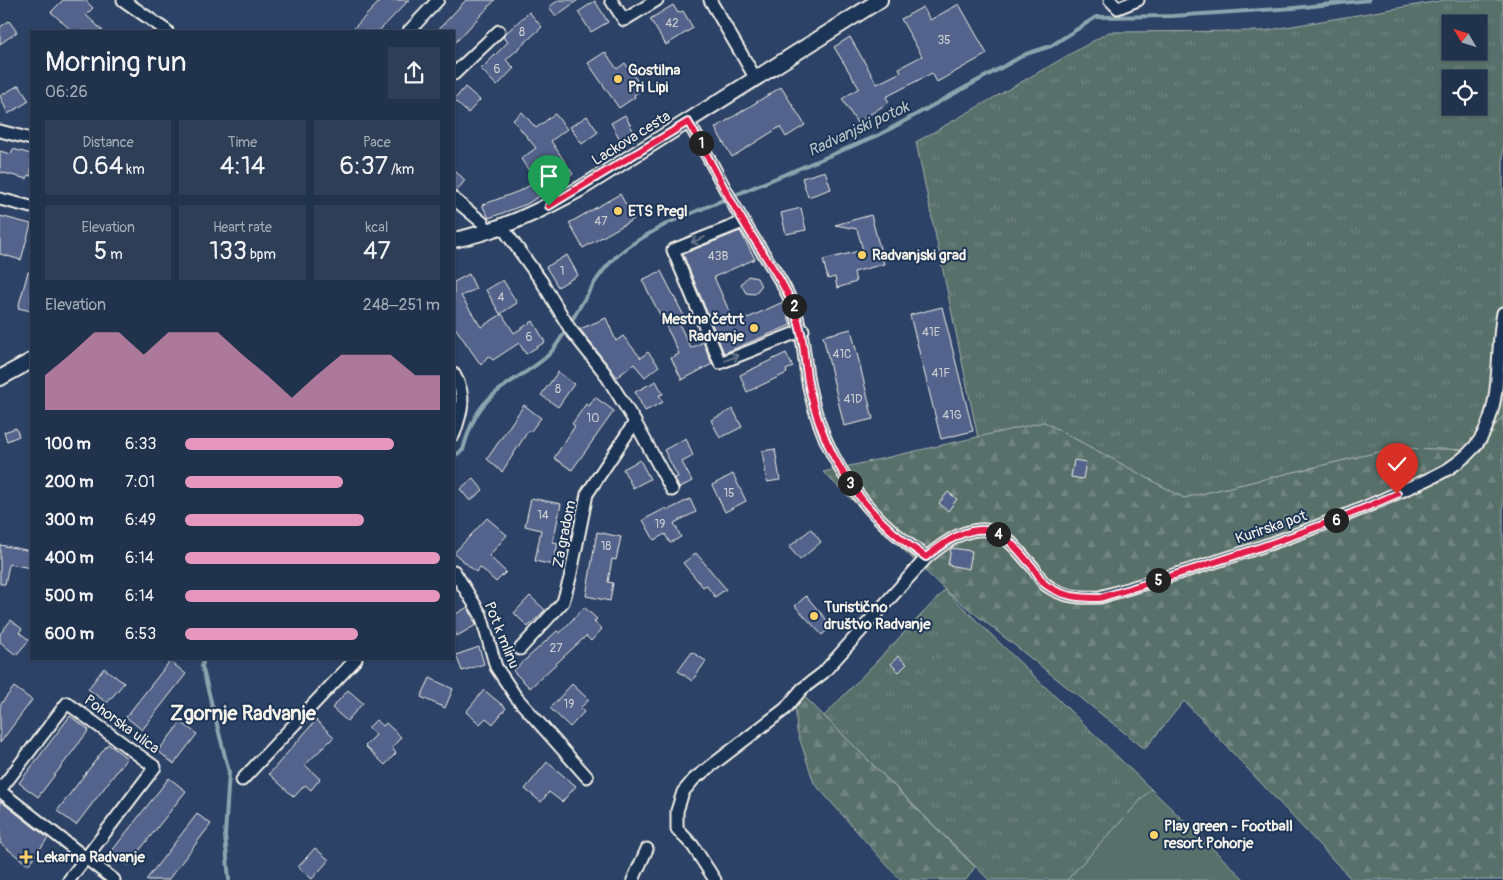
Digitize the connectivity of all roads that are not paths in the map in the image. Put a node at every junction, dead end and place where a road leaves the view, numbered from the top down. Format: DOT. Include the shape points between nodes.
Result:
graph roads {
  1 [pos="123,0"];
  2 [pos="438,0"];
  3 [pos="611,0"];
  4 [pos="657,0"];
  5 [pos="710,0"];
  6 [pos="880,0"];
  7 [pos="1110,0"];
  8 [pos="1138,0"];
  9 [pos="166,30"];
  10 [pos="410,30"];
  11 [pos="499,31"];
  12 [pos="455,73"];
  13 [pos="756,79"];
  14 [pos="688,122"];
  15 [pos="0,131"];
  16 [pos="30,139"];
  17 [pos="0,199"];
  18 [pos="455,201"];
  19 [pos="30,207"];
  20 [pos="743,222"];
  21 [pos="502,227"];
  22 [pos="487,231"];
  23 [pos="455,240"];
  24 [pos="1503,313"];
  25 [pos="803,330"];
  26 [pos="26,364"];
  27 [pos="455,376"];
  28 [pos="0,378"];
  29 [pos="0,384"];
  30 [pos="635,422"];
  31 [pos="455,430"];
  32 [pos="672,490"];
  33 [pos="926,557"];
  34 [pos="455,574"];
  35 [pos="520,649"];
  36 [pos="355,660"];
  37 [pos="587,777"];
  38 [pos="242,780"];
  39 [pos="0,790"];
  40 [pos="647,849"];
  41 [pos="87,859"];
  42 [pos="69,880"];
  43 [pos="114,880"];
  44 [pos="633,880"];
  45 [pos="715,880"];
  1 -- 9 [label="street"];
  2 -- 10 [label="street"];
  3 -- 4 [label="street" via="624,20"];
  5 -- 13 [label="street"];
  6 -- 13 [label="street, Lackova cesta"];
  7 -- 8 [label="street" via="1118,8"];
  11 -- 12 [label="street"];
  13 -- 14 [label="street, Lackova cesta"];
  14 -- 20 [label="street, Lackova cesta"];
  14 -- 21 [label="street, Lackova cesta" via="580,189"];
  15 -- 16 [label="street"];
  17 -- 19 [label="street"];
  18 -- 22 [label="street"];
  20 -- 25 [label="street, Lackova cesta" via="793,304"];
  20 -- 25 [label="street, one-way" via="673,250 720,363"];
  21 -- 22 [label="street, Lackova cesta"];
  21 -- 30 [label="street" via="570,329 604,372"];
  22 -- 23 [label="street, Lackova cesta"];
  24 -- 33 [label="street, Kurirska pot" via="1493,416 1469,455 1448,470 1346,517 1224,560 1100,598 1060,593 1044,583 996,532 974,530 951,540"];
  25 -- 33 [label="street, Lackova cesta" via="809,386 818,421 840,467 856,495 874,516 900,540"];
  26 -- 28 [label="street"];
  26 -- 29 [label="street"];
  27 -- 31 [label="street" via="463,401"];
  30 -- 32 [label="street"];
  30 -- 35 [label="street, Za gradom" via="587,494 563,602"];
  33 -- 45 [label="street, Kurirska pot" via="823,673 802,689 785,709 694,779 683,792 677,811 677,829"];
  34 -- 37 [label="street, Pot k mlinu" via="481,615 496,667 516,697"];
  36 -- 38 [label="street"];
  39 -- 41 [label="street, Pohorska ulica"];
  39 -- 41 [label="street, Pohorska ulica" via="67,703 155,767"];
  40 -- 44 [label="street"];
  41 -- 42 [label="street, Pohorska ulica"];
  41 -- 43 [label="street, Pohorska ulica"];
}
